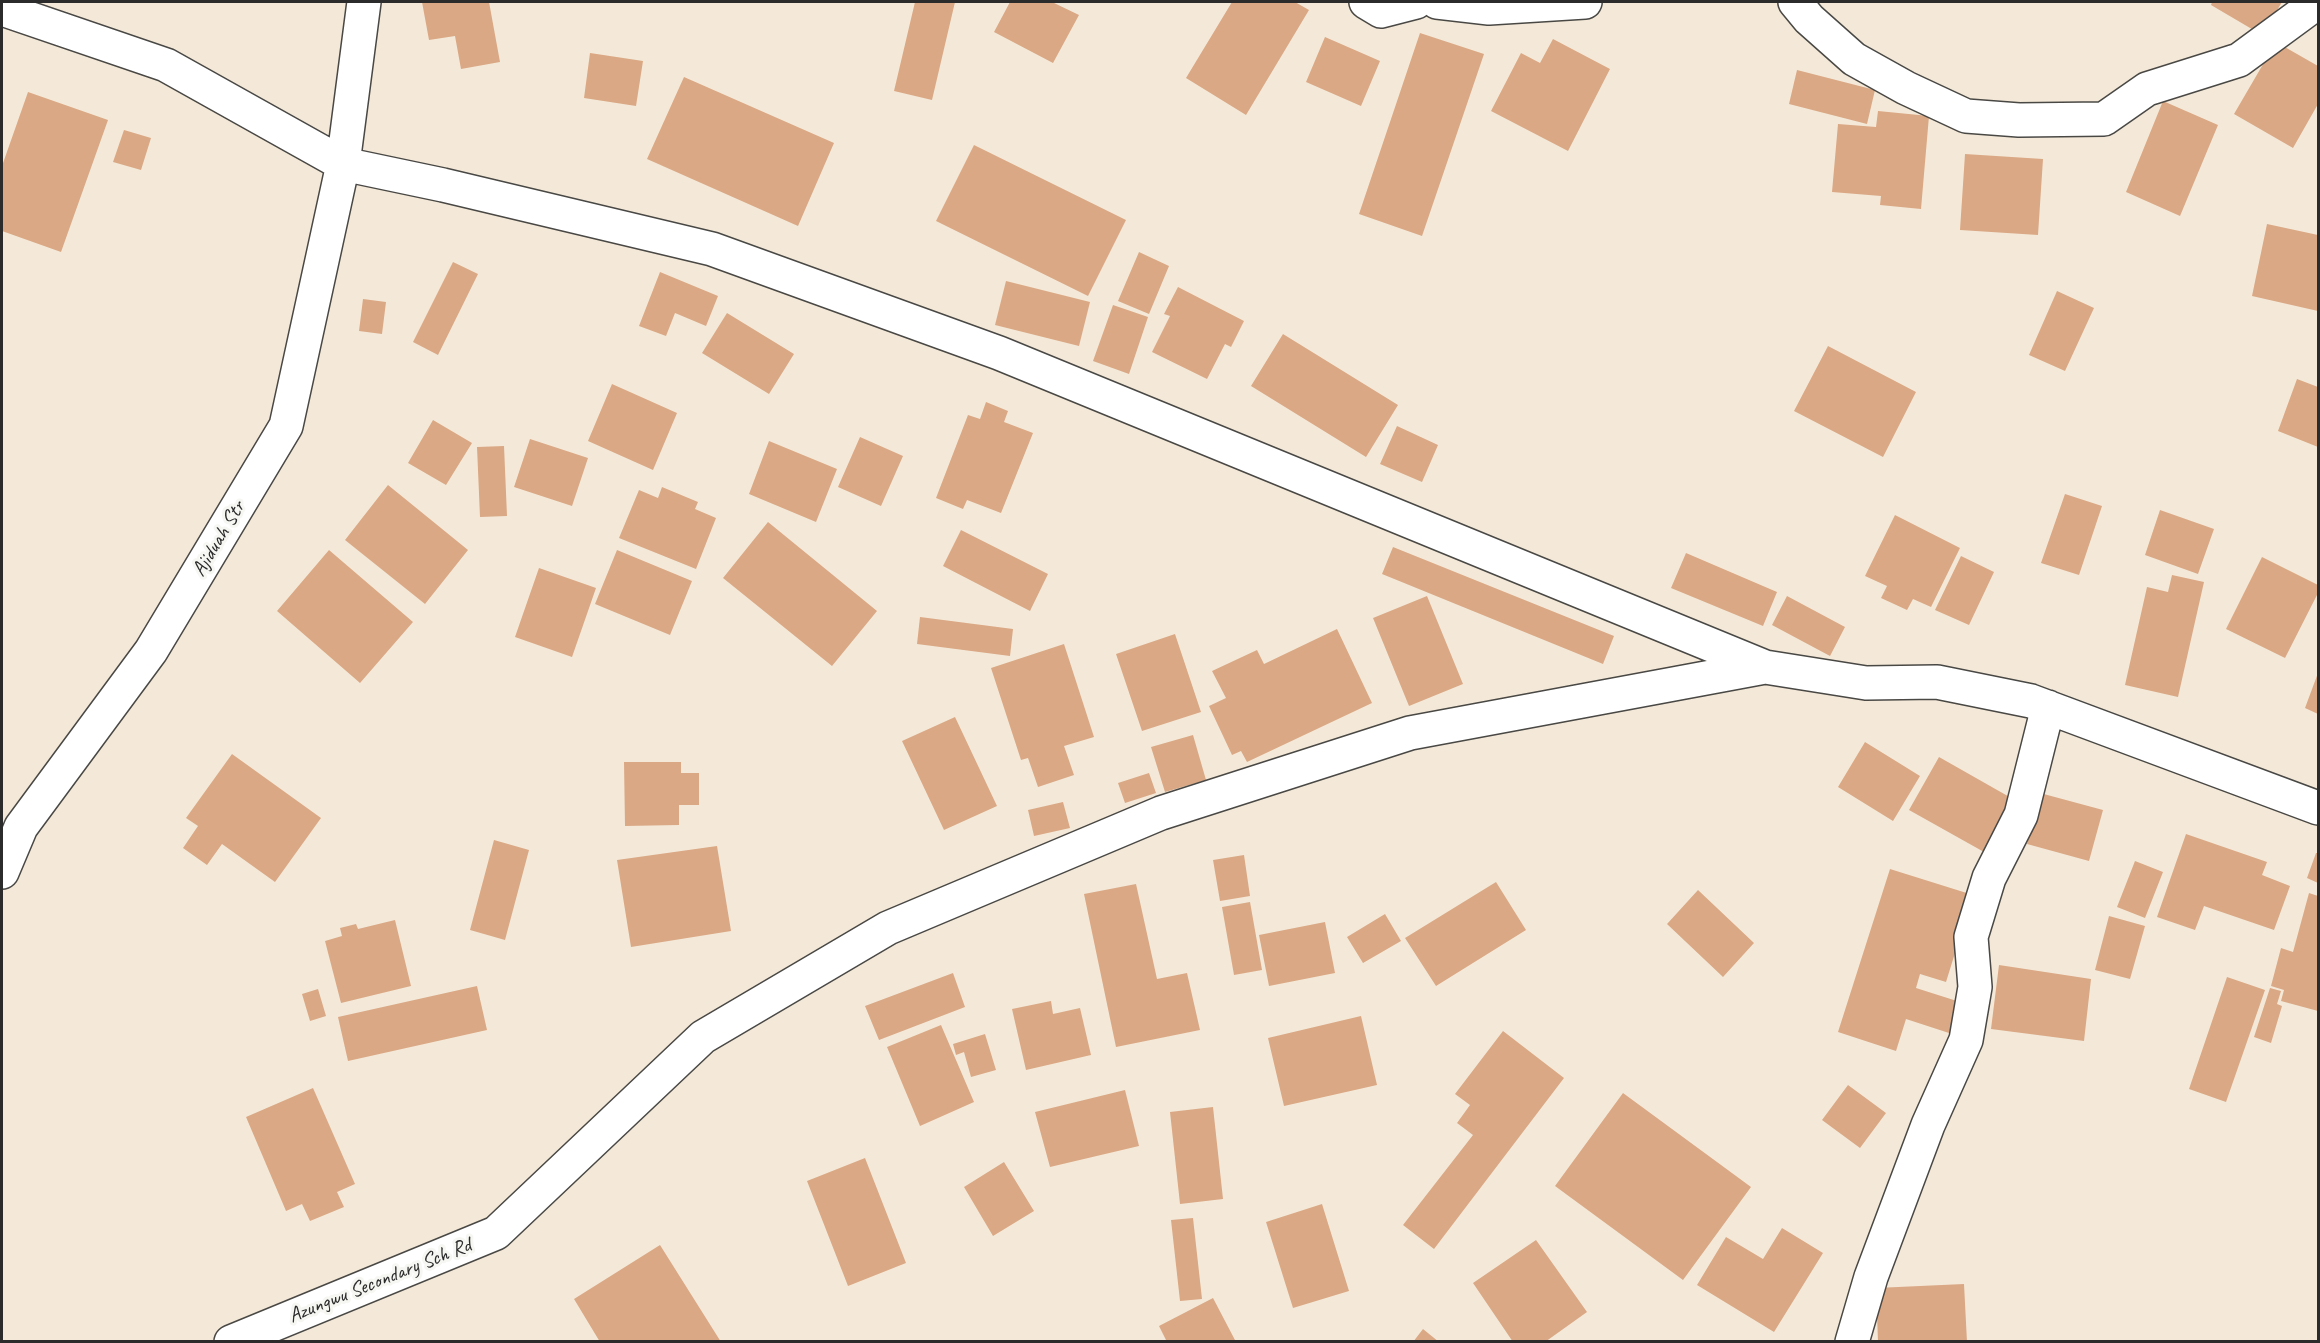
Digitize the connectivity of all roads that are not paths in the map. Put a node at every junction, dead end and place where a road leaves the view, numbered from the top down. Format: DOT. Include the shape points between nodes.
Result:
graph roads {
  1 [pos="364,2"];
  2 [pos="1366,2"];
  3 [pos="1416,2"];
  4 [pos="1437,2"];
  5 [pos="1585,2"];
  6 [pos="1795,2"];
  7 [pos="2319,2"];
  8 [pos="2,9"];
  9 [pos="343,164"];
  10 [pos="1765,667"];
  11 [pos="2048,707"];
  12 [pos="2319,808"];
  13 [pos="2,872"];
  14 [pos="231,1341"];
  15 [pos="1852,1341"];
  1 -- 9 [label="street, Ajiduah Str"];
  2 -- 3 [label="street" via="1381,10"];
  4 -- 5 [label="street" via="1489,9"];
  6 -- 7 [label="street" via="1854,59 1906,88 1966,116 2019,120 2104,119 2147,89 2239,60"];
  8 -- 9 [label="street" via="165,65"];
  9 -- 10 [label="street" via="712,249 999,353"];
  9 -- 13 [label="street, Ajiduah Str" via="286,426 151,651 21,828"];
  10 -- 11 [label="street" via="1866,683 1937,682"];
  10 -- 14 [label="street, Azungwu Secondary Sch Rd" via="1410,733 1161,813 888,928 703,1037 496,1233"];
  11 -- 12 [label="street"];
  11 -- 15 [label="street" via="2021,815 1989,878 1971,937 1975,987 1966,1040 1899,1201"];
}
